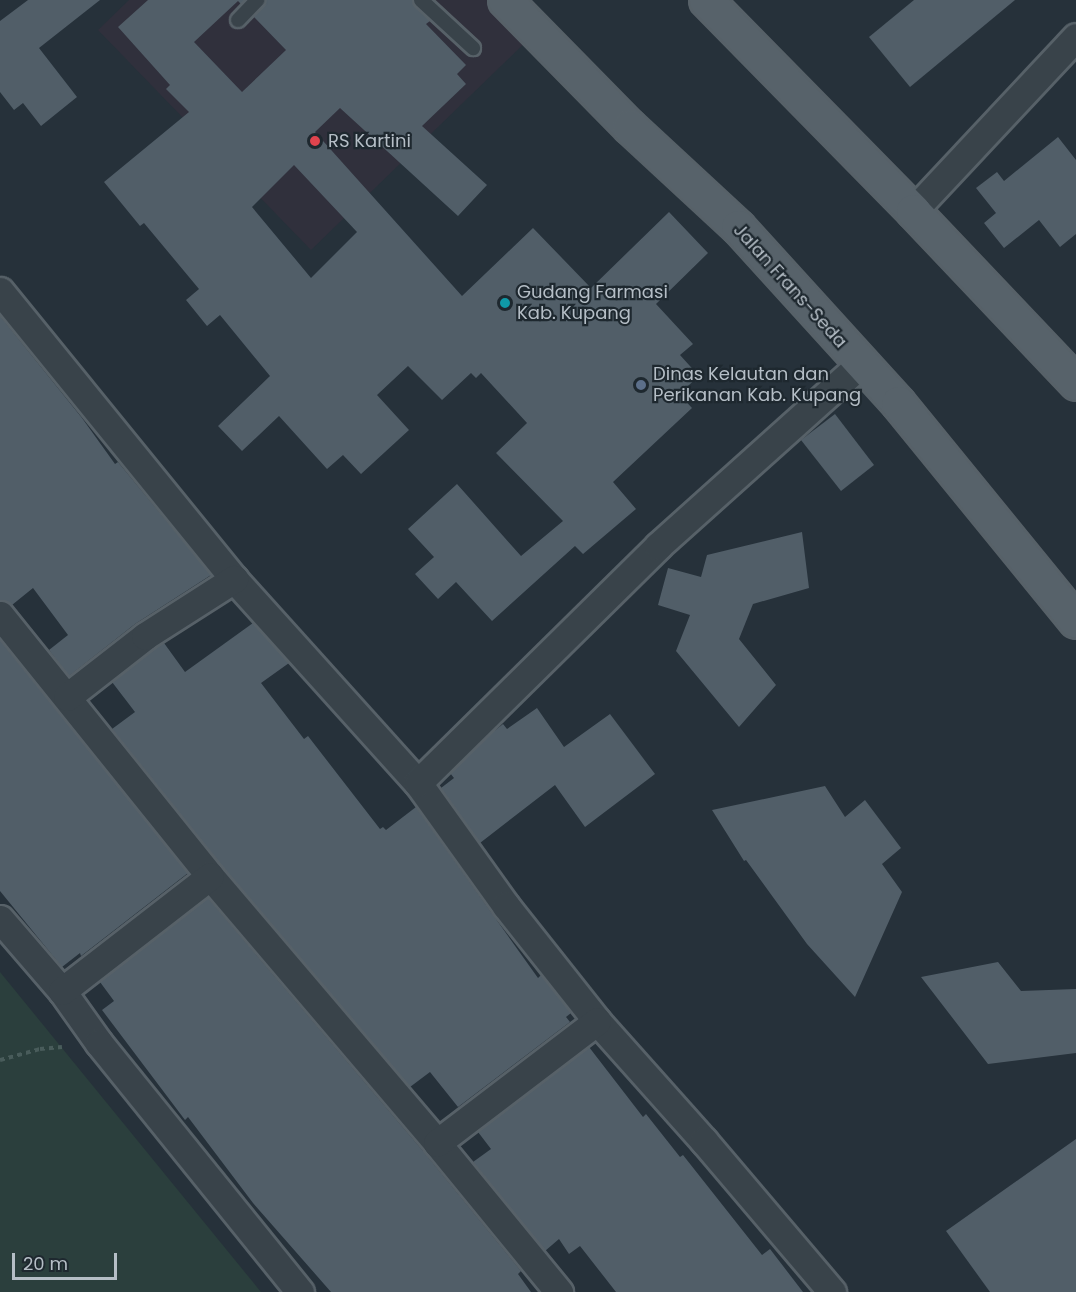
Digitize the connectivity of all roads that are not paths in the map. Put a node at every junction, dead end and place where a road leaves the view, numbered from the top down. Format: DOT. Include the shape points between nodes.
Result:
graph roads {
  1 [pos="257,0"];
  2 [pos="421,0"];
  3 [pos="505,0"];
  4 [pos="706,0"];
  5 [pos="238,20"];
  6 [pos="1076,37"];
  7 [pos="473,48"];
  8 [pos="913,210"];
  9 [pos="0,291"];
  10 [pos="861,364"];
  11 [pos="1076,383"];
  12 [pos="234,579"];
  13 [pos="0,615"];
  14 [pos="1076,621"];
  15 [pos="68,697"];
  16 [pos="418,783"];
  17 [pos="210,876"];
  18 [pos="0,919"];
  19 [pos="62,991"];
  20 [pos="597,1021"];
  21 [pos="437,1143"];
  22 [pos="300,1292"];
  23 [pos="559,1292"];
  24 [pos="832,1292"];
  1 -- 5 [label="lane"];
  2 -- 7 [label="lane"];
  3 -- 10 [label="main road, Jalan Frans-Seda" via="630,127 738,227"];
  4 -- 8 [label="main road"];
  6 -- 8 [label="street"];
  8 -- 11 [label="main road"];
  9 -- 12 [label="street"];
  10 -- 14 [label="main road, Jalan Frans-Seda" via="898,403"];
  10 -- 16 [label="street" via="658,546"];
  12 -- 15 [label="street" via="145,636"];
  12 -- 16 [label="street"];
  13 -- 15 [label="street"];
  15 -- 17 [label="street"];
  16 -- 20 [label="street" via="506,906"];
  17 -- 19 [label="street"];
  17 -- 21 [label="street"];
  18 -- 19 [label="street"];
  19 -- 22 [label="street" via="99,1043"];
  20 -- 21 [label="street"];
  20 -- 24 [label="street"];
  21 -- 23 [label="street"];
}
